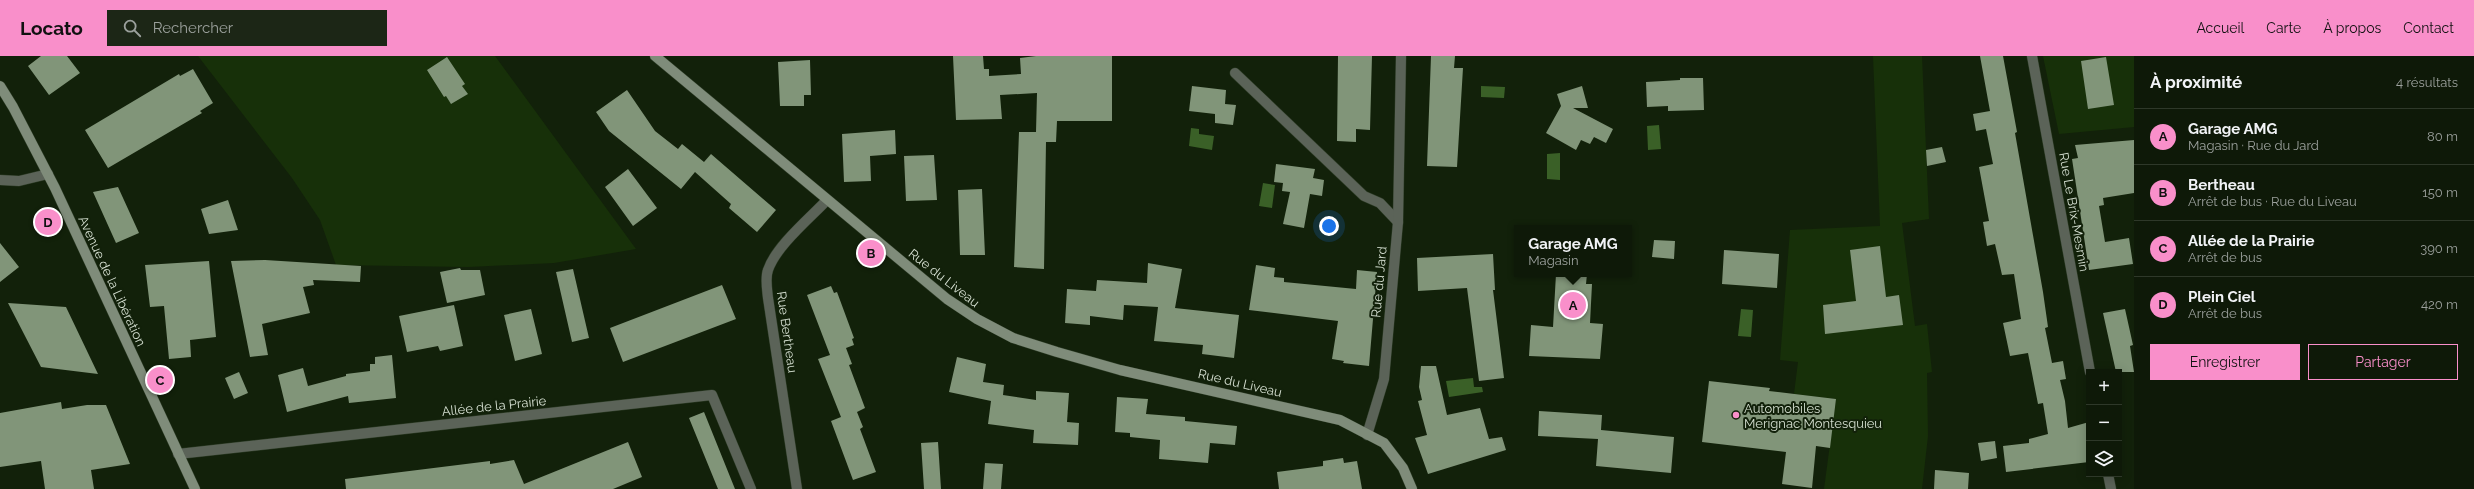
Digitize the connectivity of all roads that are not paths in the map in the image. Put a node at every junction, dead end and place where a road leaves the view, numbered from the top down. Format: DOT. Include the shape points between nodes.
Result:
graph roads {
  1 [pos="655,56"];
  2 [pos="1401,56"];
  3 [pos="2032,56"];
  4 [pos="1235,73"];
  5 [pos="0,86"];
  6 [pos="48,174"];
  7 [pos="0,180"];
  8 [pos="828,200"];
  9 [pos="1398,222"];
  10 [pos="2089,369"];
  11 [pos="1367,435"];
  12 [pos="178,454"];
  13 [pos="2109,477"];
  14 [pos="194,489"];
  15 [pos="751,489"];
  16 [pos="797,489"];
  17 [pos="1412,489"];
  18 [pos="2111,489"];
  1 -- 8 [label="street, Rue du Liveau"];
  2 -- 9 [label="street, Rue du Jard"];
  3 -- 10 [label="street, Rue Le Brix-Mesmin"];
  4 -- 9 [label="street" via="1364,196 1380,203"];
  5 -- 6 [label="street, Avenue de la Libération"];
  6 -- 7 [label="street" via="19,181"];
  6 -- 12 [label="street, Avenue de la Libération"];
  8 -- 11 [label="street, Rue du Liveau" via="947,299 1013,338 1120,370 1328,416"];
  8 -- 16 [label="street, Rue Bertheau" via="785,245 772,261 768,271 768,298"];
  9 -- 11 [label="street, Rue du Jard" via="1384,379"];
  11 -- 17 [label="street" via="1384,443 1394,454"];
  12 -- 14 [label="street, Avenue de la Libération"];
  12 -- 15 [label="street, Allée de la Prairie" via="712,395"];
  13 -- 18 [label="street"];
}
